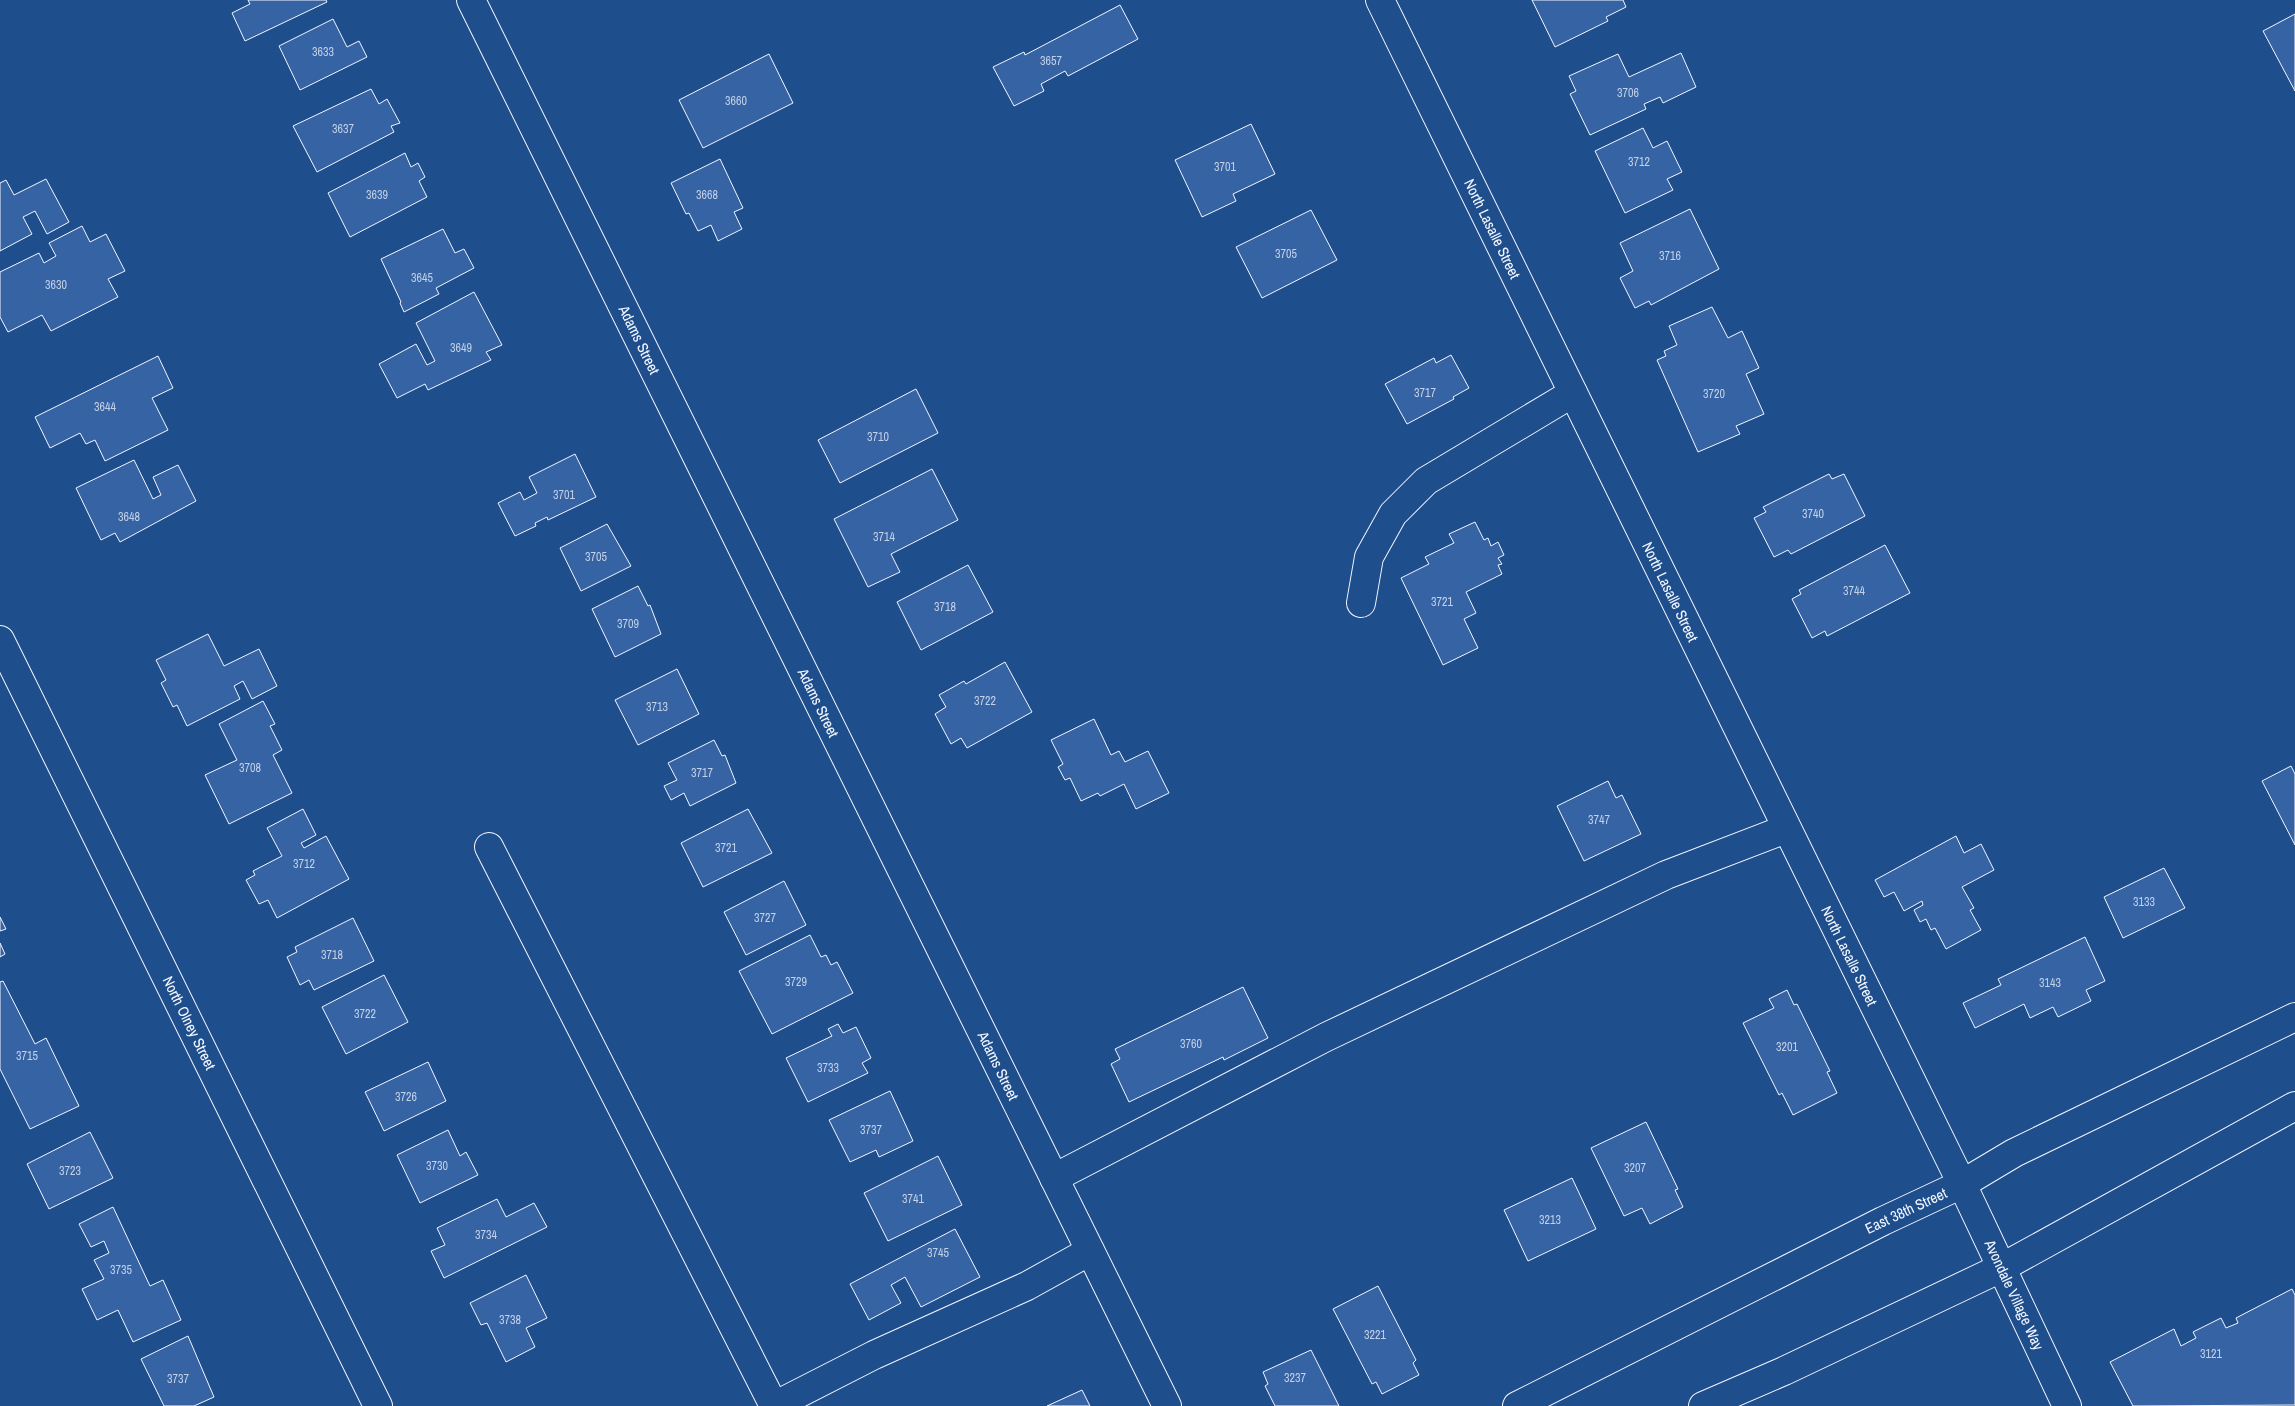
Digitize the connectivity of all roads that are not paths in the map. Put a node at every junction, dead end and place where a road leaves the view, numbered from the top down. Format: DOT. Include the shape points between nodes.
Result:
graph roads {
  1 [pos="471,0"];
  2 [pos="1380,0"];
  3 [pos="1573,393"];
  4 [pos="1361,603"];
  5 [pos="0,640"];
  6 [pos="1786,829"];
  7 [pos="489,847"];
  8 [pos="2295,1017"];
  9 [pos="2295,1106"];
  10 [pos="1054,1178"];
  11 [pos="1962,1184"];
  12 [pos="1090,1251"];
  13 [pos="2001,1268"];
  14 [pos="378,1406"];
  15 [pos="1167,1406"];
  16 [pos="1517,1406"];
  17 [pos="1703,1406"];
  18 [pos="2067,1406"];
  1 -- 10 [label="street, Adams Street"];
  2 -- 3 [label="street, North Lasalle Street"];
  3 -- 4 [label="street" via="1426,482 1393,514 1369,557"];
  3 -- 6 [label="street, North Lasalle Street"];
  5 -- 14 [label="street, North Olney Street"];
  6 -- 10 [label="street" via="1666,875 1585,913 1326,1037"];
  6 -- 11 [label="street, North Lasalle Street"];
  7 -- 12 [label="street" via="774,1406 874,1355 1026,1286"];
  8 -- 11 [label="street, East 38th Street" via="2014,1153"];
  9 -- 13 [label="street"];
  10 -- 12 [label="street, Adams Street"];
  11 -- 13 [label="street, Avondale Village Way"];
  11 -- 16 [label="street, East 38th Street"];
  12 -- 15 [label="street, Adams Street"];
  13 -- 17 [label="street"];
  13 -- 18 [label="street, Avondale Village Way"];
}
